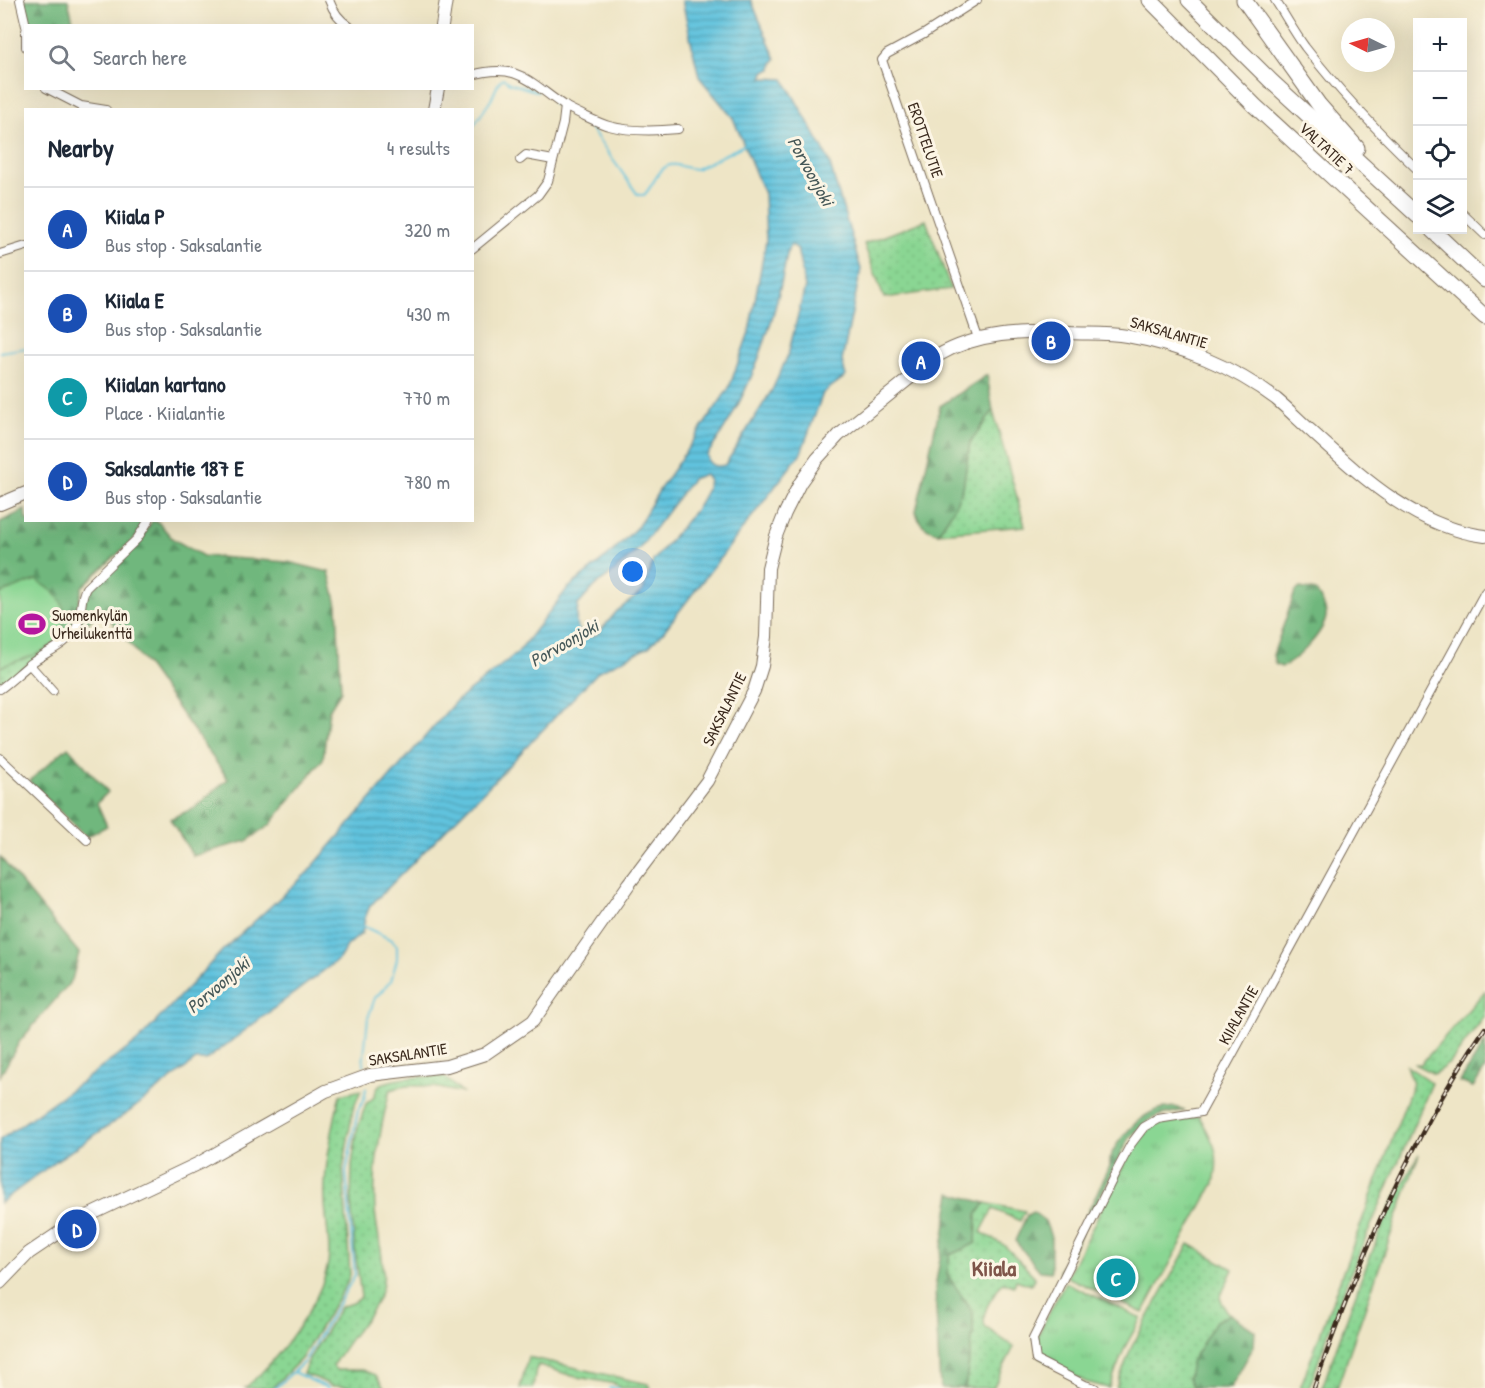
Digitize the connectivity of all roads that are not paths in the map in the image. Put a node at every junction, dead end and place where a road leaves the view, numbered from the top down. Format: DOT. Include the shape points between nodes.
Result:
graph roads {
  1 [pos="20,0"];
  2 [pos="329,0"];
  3 [pos="446,0"];
  4 [pos="977,0"];
  5 [pos="1150,0"];
  6 [pos="1189,0"];
  7 [pos="1244,0"];
  8 [pos="1275,0"];
  9 [pos="26,24"];
  10 [pos="346,24"];
  11 [pos="442,24"];
  12 [pos="474,74"];
  13 [pos="50,90"];
  14 [pos="438,90"];
  15 [pos="565,106"];
  16 [pos="94,108"];
  17 [pos="435,108"];
  18 [pos="678,129"];
  19 [pos="520,160"];
  20 [pos="553,160"];
  21 [pos="1413,165"];
  22 [pos="1413,206"];
  23 [pos="1413,211"];
  24 [pos="1467,218"];
  25 [pos="1437,234"];
  26 [pos="1485,235"];
  27 [pos="24,247"];
  28 [pos="474,247"];
  29 [pos="0,254"];
  30 [pos="1485,280"];
  31 [pos="1485,317"];
  32 [pos="978,338"];
  33 [pos="24,494"];
  34 [pos="0,504"];
  35 [pos="148,522"];
  36 [pos="1485,536"];
  37 [pos="1485,592"];
  38 [pos="29,664"];
  39 [pos="0,689"];
  40 [pos="53,691"];
  41 [pos="0,758"];
  42 [pos="87,840"];
  43 [pos="0,1283"];
  44 [pos="1095,1388"];
  1 -- 9 [label="street"];
  2 -- 10 [label="street" via="332,10"];
  3 -- 11 [label="street"];
  4 -- 32 [label="street, EROTTELUTIE" via="882,60"];
  5 -- 31 [label="highway, VALTATIE 7" via="1255,106"];
  6 -- 23 [label="highway, VALTATIE 7"];
  7 -- 22 [label="highway" via="1319,105"];
  8 -- 21 [label="street" via="1305,46 1341,90"];
  12 -- 15 [label="street" via="499,71 522,75"];
  13 -- 16 [label="street"];
  14 -- 17 [label="street"];
  15 -- 18 [label="street" via="608,126"];
  15 -- 20 [label="street"];
  19 -- 20 [label="street" via="526,155"];
  20 -- 28 [label="street" via="548,181 538,195"];
  24 -- 26 [label="street"];
  25 -- 30 [label="highway"];
  27 -- 29 [label="street"];
  32 -- 36 [label="street, SAKSALANTIE" via="1039,332 1126,336 1197,355 1276,399 1359,474 1411,512 1447,528"];
  32 -- 43 [label="street, SAKSALANTIE" via="937,356 839,435 800,483 779,528 768,568 766,638 754,691 707,781 533,1021 485,1054 447,1066 370,1076 326,1091 199,1163 75,1222 29,1253"];
  33 -- 34 [label="street"];
  35 -- 38 [label="street" via="138,539 86,588 72,634"];
  37 -- 44 [label="street, KIIALANTIE" via="1201,1112 1158,1119 1144,1127 1131,1144 1033,1339 1036,1360"];
  38 -- 39 [label="street"];
  38 -- 40 [label="street"];
  41 -- 42 [label="street"];
}
